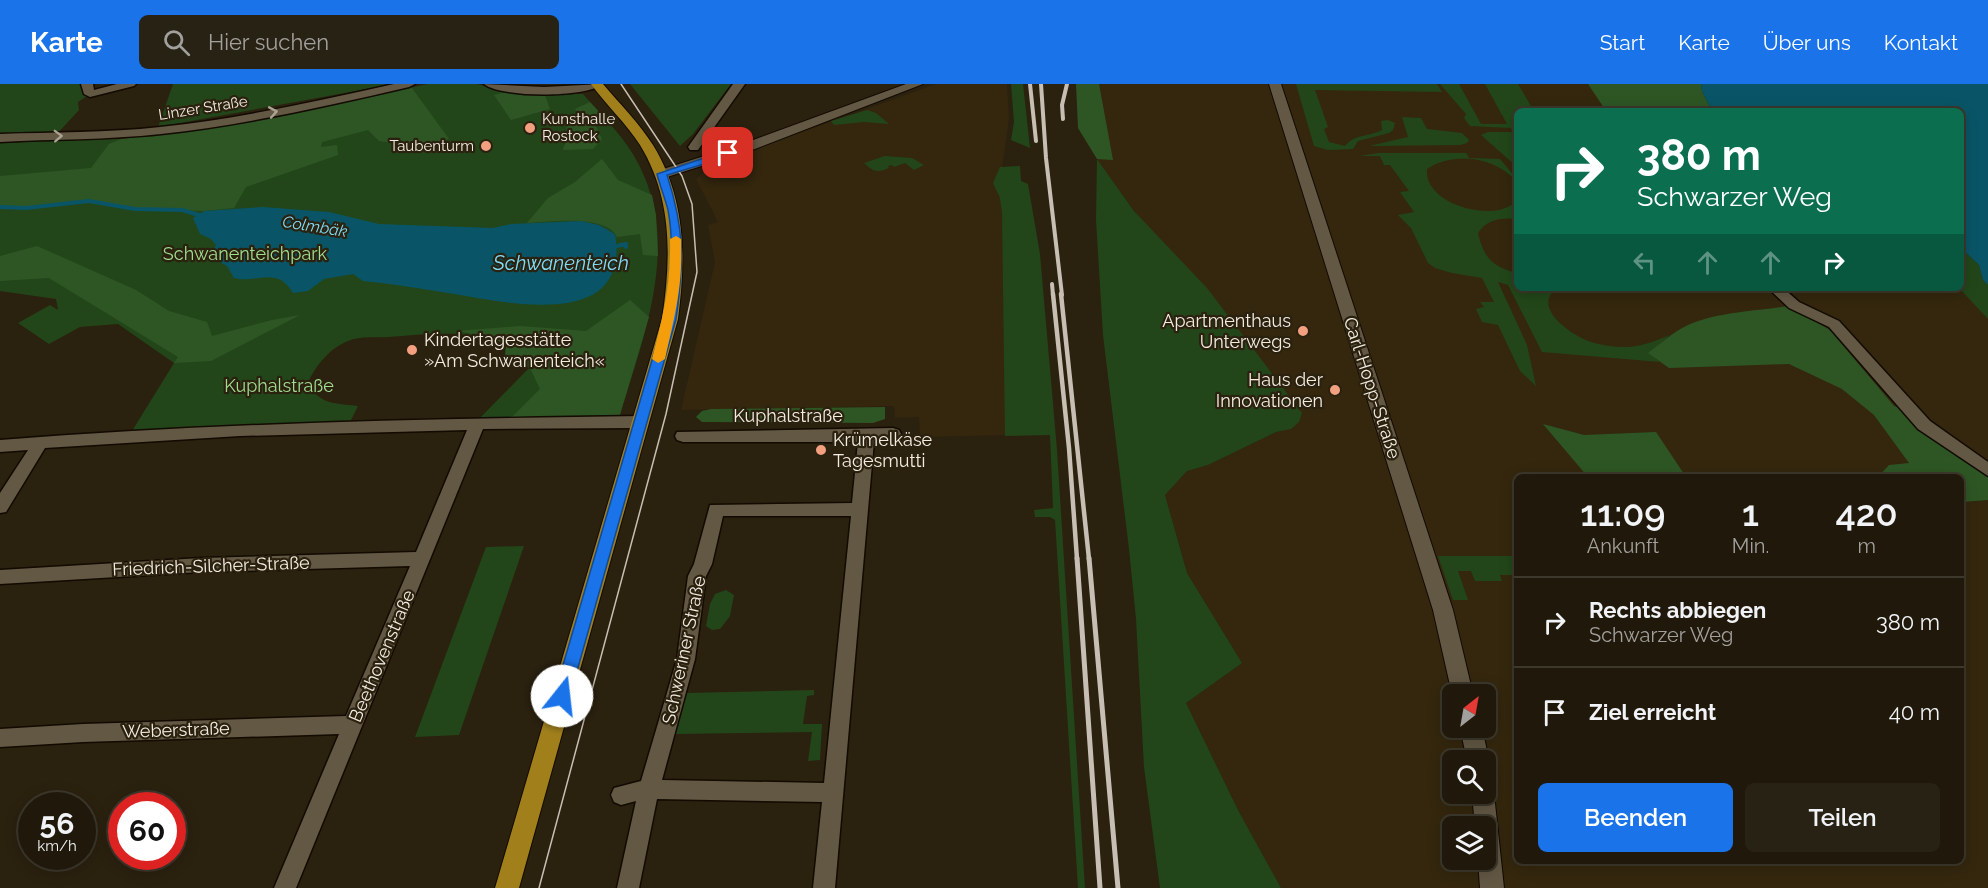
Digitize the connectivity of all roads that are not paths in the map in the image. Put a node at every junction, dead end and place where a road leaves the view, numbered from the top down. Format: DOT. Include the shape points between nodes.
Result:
graph roads {
  1 [pos="87,84"];
  2 [pos="130,84"];
  3 [pos="409,84"];
  4 [pos="490,84"];
  5 [pos="597,84"];
  6 [pos="739,84"];
  7 [pos="917,84"];
  8 [pos="1275,84"];
  9 [pos="0,138"];
  10 [pos="694,147"];
  11 [pos="662,174"];
  12 [pos="1778,291"];
  13 [pos="640,422"];
  14 [pos="478,423"];
  15 [pos="893,434"];
  16 [pos="683,436"];
  17 [pos="867,436"];
  18 [pos="41,442"];
  19 [pos="0,446"];
  20 [pos="1988,470"];
  21 [pos="0,507"];
  22 [pos="860,509"];
  23 [pos="422,559"];
  24 [pos="0,577"];
  25 [pos="1461,684"];
  26 [pos="353,725"];
  27 [pos="0,738"];
  28 [pos="649,789"];
  29 [pos="833,793"];
  30 [pos="621,795"];
  31 [pos="1483,804"];
  32 [pos="285,888"];
  33 [pos="507,888"];
  34 [pos="628,888"];
  35 [pos="824,888"];
  36 [pos="1492,888"];
  1 -- 2 [label="street" via="90,94"];
  9 -- 3 [label="street, Linzer Straße, one-way" via="124,134 196,126"];
  4 -- 5 [label="street" via="550,91"];
  5 -- 11 [label="main road" via="644,141"];
  6 -- 10 [label="street"];
  7 -- 11 [label="street"];
  8 -- 25 [label="street, Carl-Hopp-Straße" via="1443,610"];
  11 -- 13 [label="main road" via="673,211 677,273 670,319"];
  12 -- 20 [label="street" via="1794,305 1834,324 1924,425"];
  13 -- 14 [label="street"];
  13 -- 33 [label="main road"];
  14 -- 18 [label="street" via="302,427"];
  14 -- 23 [label="street, Beethovenstraße"];
  15 -- 17 [label="street, Kuphalstraße"];
  16 -- 17 [label="street, Kuphalstraße"];
  17 -- 22 [label="street"];
  18 -- 19 [label="street"];
  18 -- 21 [label="street"];
  22 -- 28 [label="street, Schweriner Straße" via="716,510 704,564 697,576 686,658"];
  22 -- 29 [label="street"];
  23 -- 24 [label="street, Friedrich-Silcher-Straße" via="207,565"];
  23 -- 26 [label="street, Beethovenstraße"];
  26 -- 27 [label="street, Weberstraße"];
  26 -- 32 [label="street, Beethovenstraße"];
  28 -- 29 [label="street"];
  28 -- 30 [label="street"];
  28 -- 34 [label="street, Schweriner Straße"];
  29 -- 35 [label="street"];
  31 -- 36 [label="street"];
}
